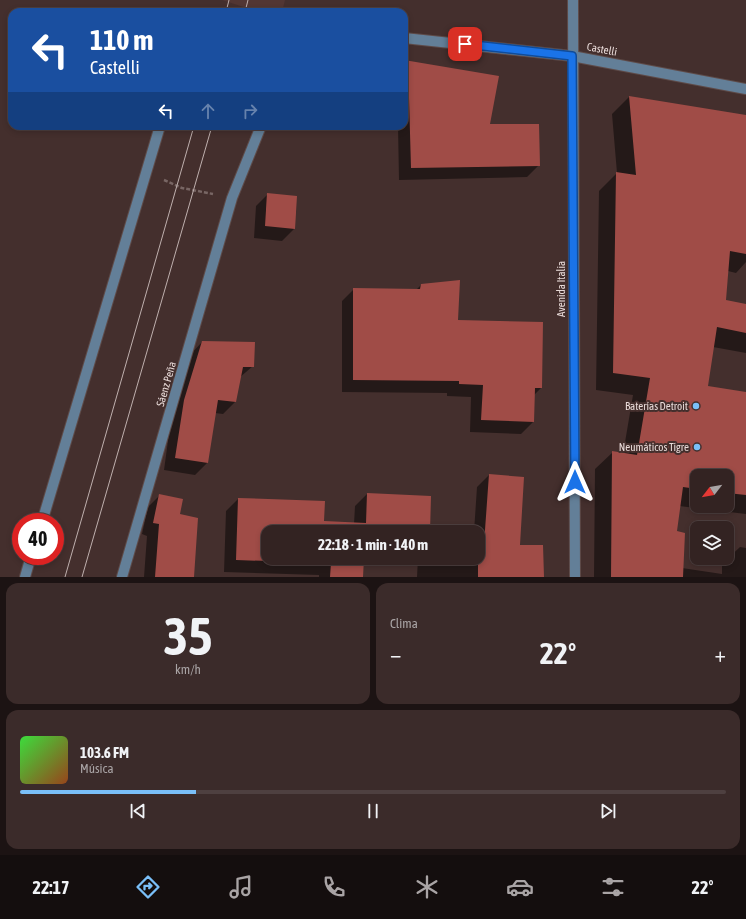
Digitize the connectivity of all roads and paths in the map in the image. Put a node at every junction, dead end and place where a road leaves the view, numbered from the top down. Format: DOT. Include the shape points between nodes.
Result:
graph roads {
  1 [pos="573,0"];
  2 [pos="408,38"];
  3 [pos="572,56"];
  4 [pos="746,89"];
  5 [pos="159,130"];
  6 [pos="259,130"];
  7 [pos="147,173"];
  8 [pos="232,198"];
  9 [pos="45,513"];
  10 [pos="28,565"];
  11 [pos="25,577"];
  12 [pos="122,577"];
  13 [pos="575,577"];
  1 -- 3 [label="street, Avenida Italia"];
  2 -- 3 [label="street, Castelli"];
  3 -- 4 [label="street, Castelli"];
  3 -- 13 [label="street, Avenida Italia"];
  5 -- 7 [label="street"];
  6 -- 8 [label="street, Sáenz Peña"];
  7 -- 8 [label="path" via="182,188"];
  7 -- 9 [label="street"];
  8 -- 12 [label="street, Sáenz Peña"];
  10 -- 11 [label="street"];
}
